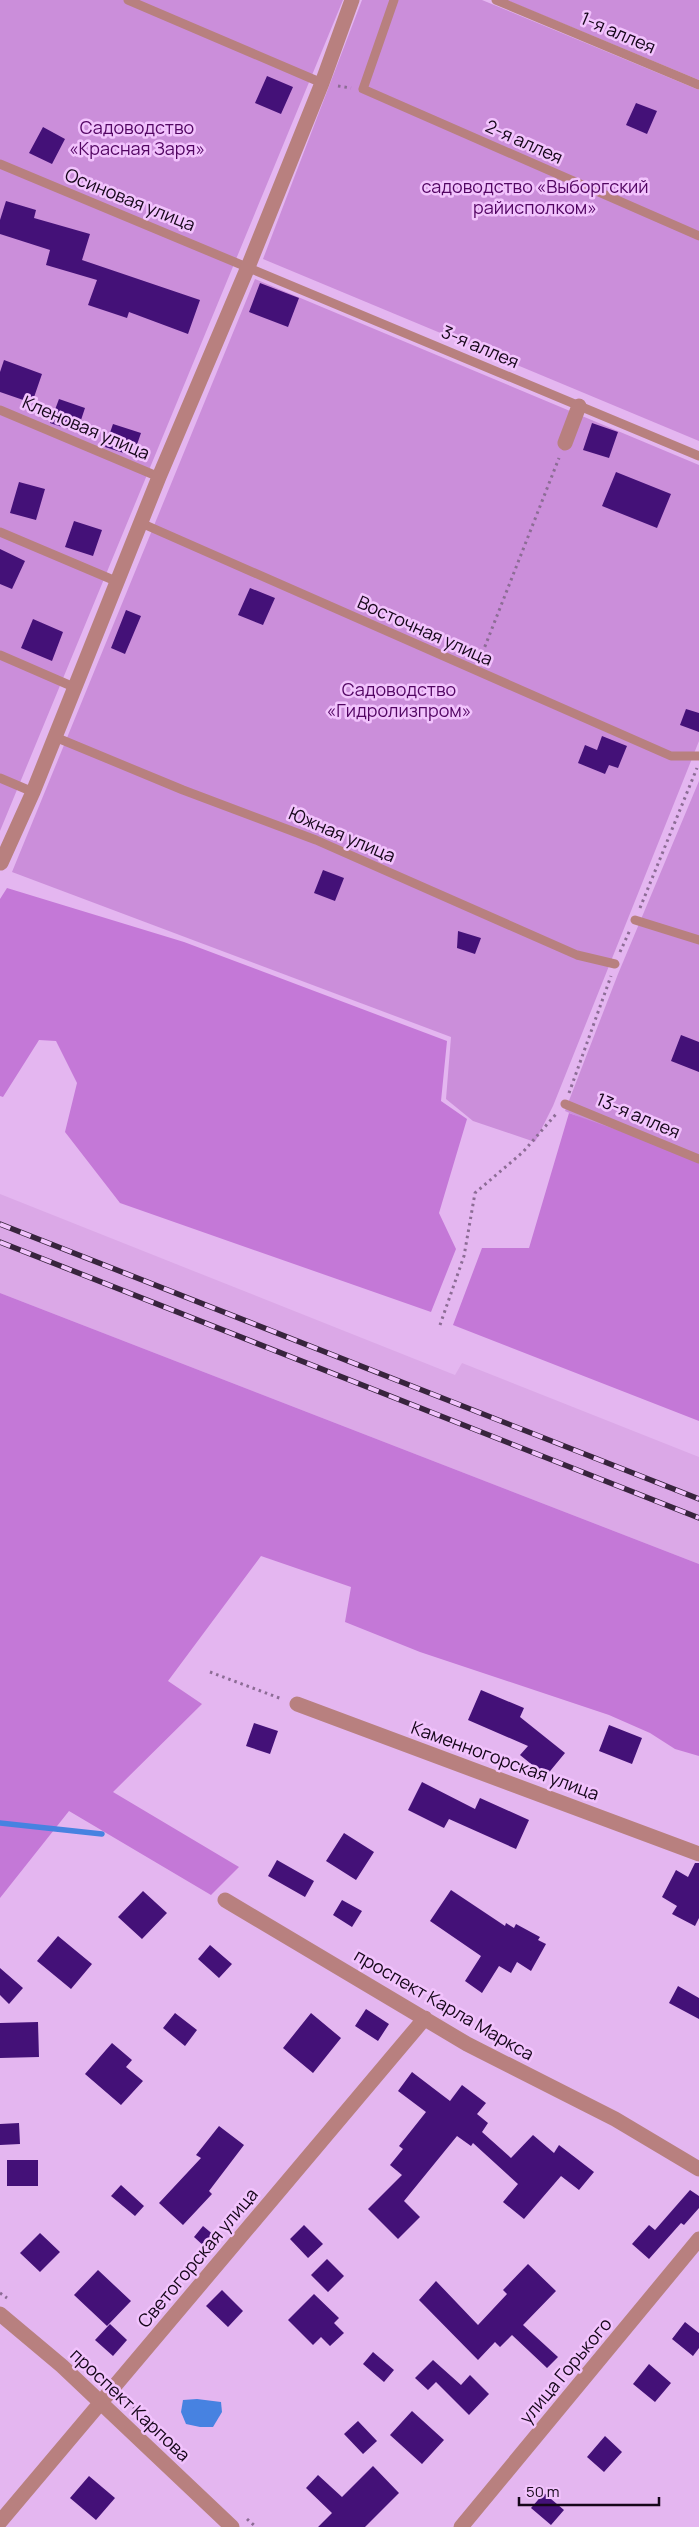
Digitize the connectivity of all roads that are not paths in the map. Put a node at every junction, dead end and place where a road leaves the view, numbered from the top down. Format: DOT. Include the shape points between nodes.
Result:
graph roads {
  1 [pos="128,0"];
  2 [pos="352,0"];
  3 [pos="394,0"];
  4 [pos="496,0"];
  5 [pos="327,84"];
  6 [pos="699,85"];
  7 [pos="0,164"];
  8 [pos="699,236"];
  9 [pos="248,267"];
  10 [pos="579,406"];
  11 [pos="0,410"];
  12 [pos="565,444"];
  13 [pos="699,456"];
  14 [pos="158,477"];
  15 [pos="141,523"];
  16 [pos="0,532"];
  17 [pos="118,582"];
  18 [pos="0,655"];
  19 [pos="76,688"];
  20 [pos="55,737"];
  21 [pos="699,756"];
  22 [pos="0,778"];
  23 [pos="33,792"];
  24 [pos="1,863"];
  25 [pos="635,920"];
  26 [pos="699,940"];
  27 [pos="615,964"];
  28 [pos="565,1104"];
  29 [pos="699,1159"];
  30 [pos="297,1704"];
  31 [pos="699,1854"];
  32 [pos="226,1900"];
  33 [pos="425,2018"];
  34 [pos="699,2169"];
  35 [pos="699,2239"];
  36 [pos="0,2314"];
  37 [pos="101,2403"];
  38 [pos="0,2522"];
  39 [pos="232,2527"];
  40 [pos="461,2527"];
  1 -- 5 [label="lane"];
  2 -- 5 [label="street"];
  3 -- 8 [label="lane, 2-я аллея" via="363,89"];
  4 -- 6 [label="lane, 1-я аллея"];
  5 -- 9 [label="street"];
  7 -- 9 [label="lane, Осиновая улица"];
  9 -- 10 [label="lane, 3-я аллея"];
  9 -- 14 [label="street"];
  10 -- 12 [label="street"];
  10 -- 13 [label="lane, 3-я аллея"];
  11 -- 14 [label="lane, Кленовая улица"];
  14 -- 15 [label="street"];
  15 -- 17 [label="street"];
  15 -- 21 [label="lane, Восточная улица" via="671,756"];
  16 -- 17 [label="lane"];
  17 -- 19 [label="street"];
  18 -- 19 [label="lane"];
  19 -- 20 [label="street"];
  20 -- 23 [label="street"];
  20 -- 27 [label="lane, Южная улица" via="316,840 577,955"];
  22 -- 23 [label="lane"];
  23 -- 24 [label="street"];
  25 -- 26 [label="lane"];
  28 -- 29 [label="lane, 13-я аллея"];
  30 -- 31 [label="street, Каменногорская улица"];
  32 -- 33 [label="street, проспект Карла Маркса"];
  33 -- 34 [label="street, проспект Карла Маркса" via="466,2044 615,2119"];
  33 -- 37 [label="street, Светогорская улица"];
  35 -- 40 [label="street, улица Горького"];
  36 -- 37 [label="street, проспект Карпова"];
  37 -- 38 [label="street, Светогорская улица"];
  37 -- 39 [label="street, проспект Карпова"];
}
